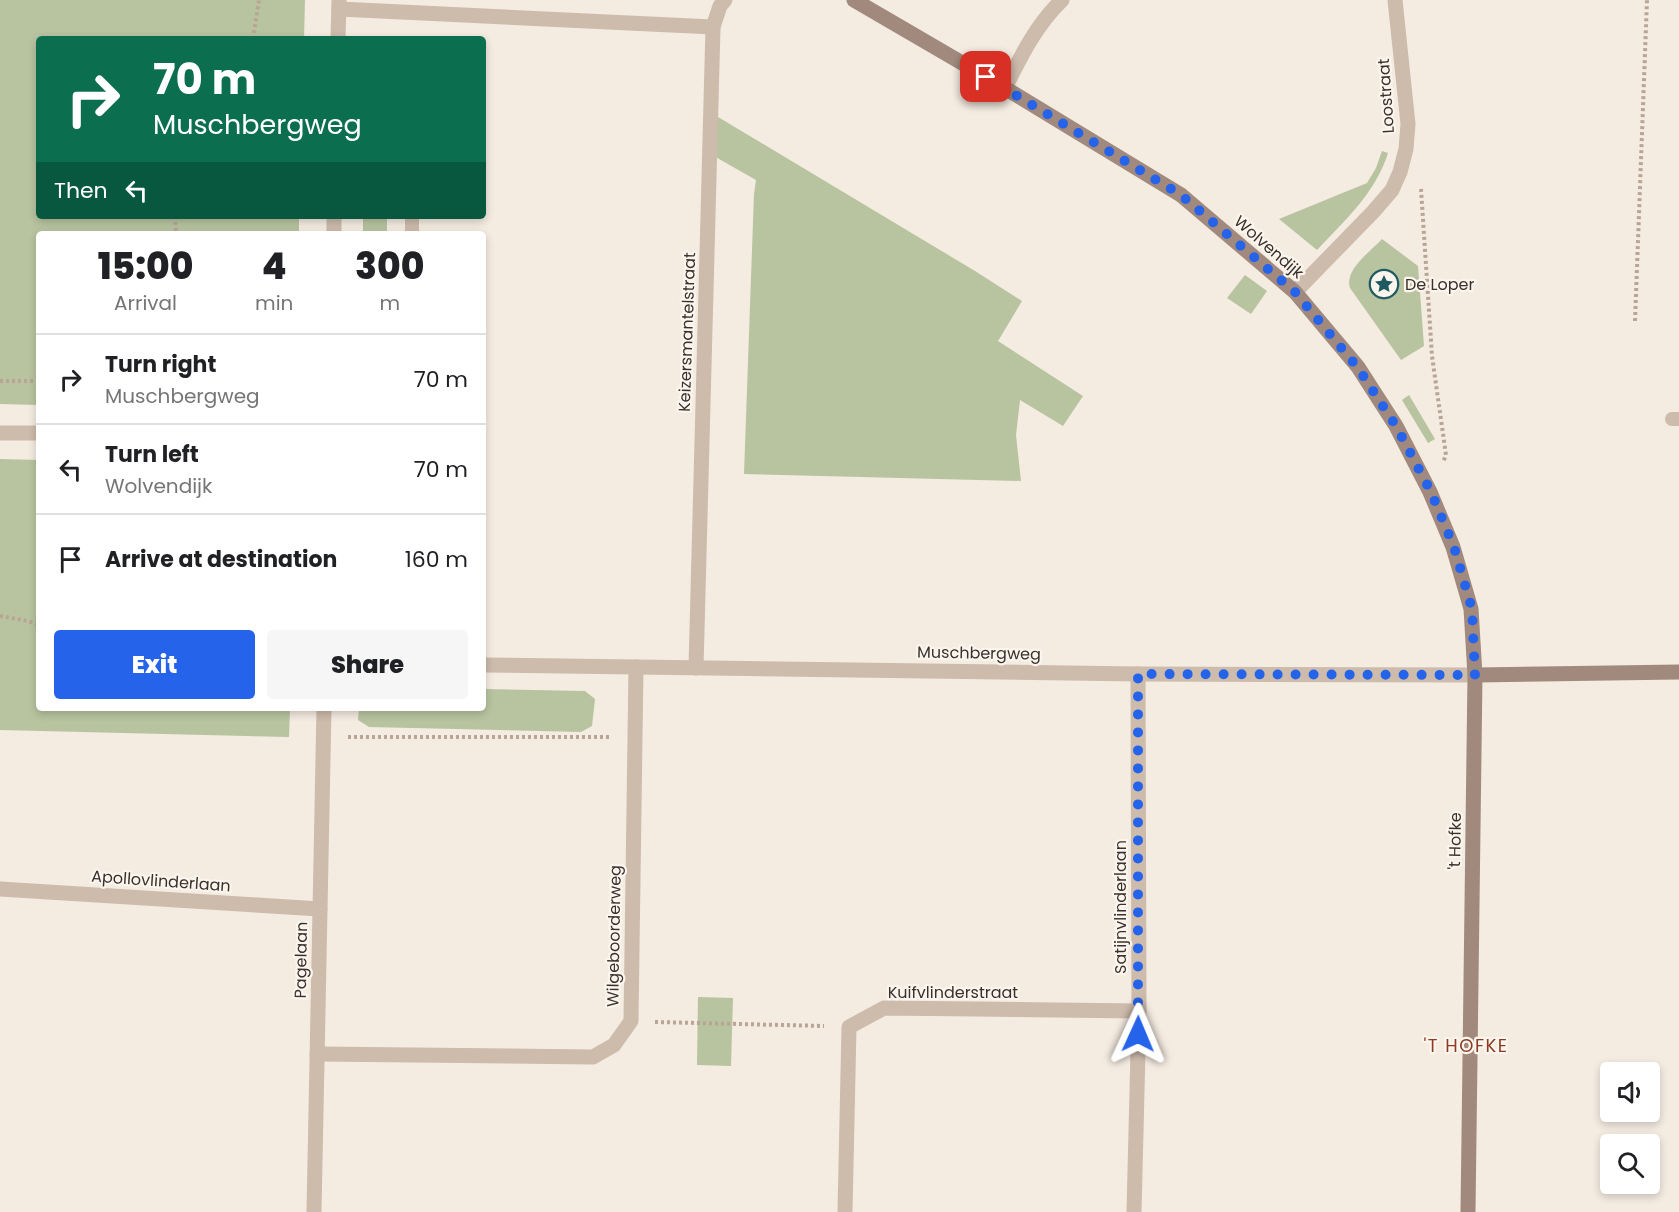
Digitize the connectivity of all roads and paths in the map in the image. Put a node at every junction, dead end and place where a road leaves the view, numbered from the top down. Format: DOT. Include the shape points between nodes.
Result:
graph roads {
  1 [pos="259,0"];
  2 [pos="724,0"];
  3 [pos="854,0"];
  4 [pos="1062,0"];
  5 [pos="1395,0"];
  6 [pos="1647,0"];
  7 [pos="339,4"];
  8 [pos="713,27"];
  9 [pos="253,36"];
  10 [pos="338,36"];
  11 [pos="1005,88"];
  12 [pos="1420,185"];
  13 [pos="1295,292"];
  14 [pos="1635,321"];
  15 [pos="0,381"];
  16 [pos="36,381"];
  17 [pos="0,433"];
  18 [pos="36,434"];
  19 [pos="1431,492"];
  20 [pos="0,616"];
  21 [pos="36,624"];
  22 [pos="486,665"];
  23 [pos="636,667"];
  24 [pos="696,668"];
  25 [pos="1679,672"];
  26 [pos="1138,674"];
  27 [pos="1475,675"];
  28 [pos="324,711"];
  29 [pos="323,737"];
  30 [pos="635,737"];
  31 [pos="0,889"];
  32 [pos="320,909"];
  33 [pos="1138,1011"];
  34 [pos="631,1021"];
  35 [pos="849,1027"];
  36 [pos="317,1054"];
  37 [pos="314,1212"];
  38 [pos="846,1212"];
  39 [pos="1134,1212"];
  40 [pos="1468,1212"];
  1 -- 9 [label="path"];
  2 -- 8 [label="street, Keizersmantelstraat"];
  3 -- 11 [label="street, Wolvendijk"];
  4 -- 11 [label="street" via="1047,14 1024,49"];
  5 -- 13 [label="street, Loostraat" via="1408,124 1400,172 1380,204"];
  6 -- 14 [label="path"];
  7 -- 8 [label="street"];
  7 -- 10 [label="street"];
  8 -- 24 [label="street, Keizersmantelstraat"];
  11 -- 13 [label="street, Wolvendijk" via="1181,195"];
  12 -- 19 [label="path" via="1432,356 1446,455"];
  13 -- 19 [label="street, Wolvendijk" via="1358,368 1396,426"];
  15 -- 16 [label="path"];
  17 -- 18 [label="street"];
  19 -- 27 [label="street, Wolvendijk" via="1454,547 1472,609"];
  20 -- 21 [label="path"];
  22 -- 23 [label="street, Muschbergweg"];
  23 -- 24 [label="street, Muschbergweg"];
  23 -- 30 [label="street, Wilgeboorderweg"];
  24 -- 26 [label="street, Muschbergweg"];
  25 -- 27 [label="street"];
  26 -- 27 [label="street, Muschbergweg"];
  26 -- 33 [label="street, Satijnvlinderlaan"];
  27 -- 40 [label="street, 't Hofke"];
  28 -- 29 [label="street, Pagelaan"];
  29 -- 30 [label="path"];
  29 -- 32 [label="street, Pagelaan"];
  30 -- 34 [label="street, Wilgeboorderweg"];
  31 -- 32 [label="street, Apollovlinderlaan"];
  32 -- 36 [label="street, Pagelaan"];
  33 -- 35 [label="street, Kuifvlinderstraat" via="884,1008"];
  33 -- 39 [label="street, Satijnvlinderlaan"];
  34 -- 35 [label="path"];
  34 -- 36 [label="street, Wilgeboorderweg" via="614,1045 593,1057"];
  35 -- 38 [label="street"];
  36 -- 37 [label="street, Pagelaan"];
}
